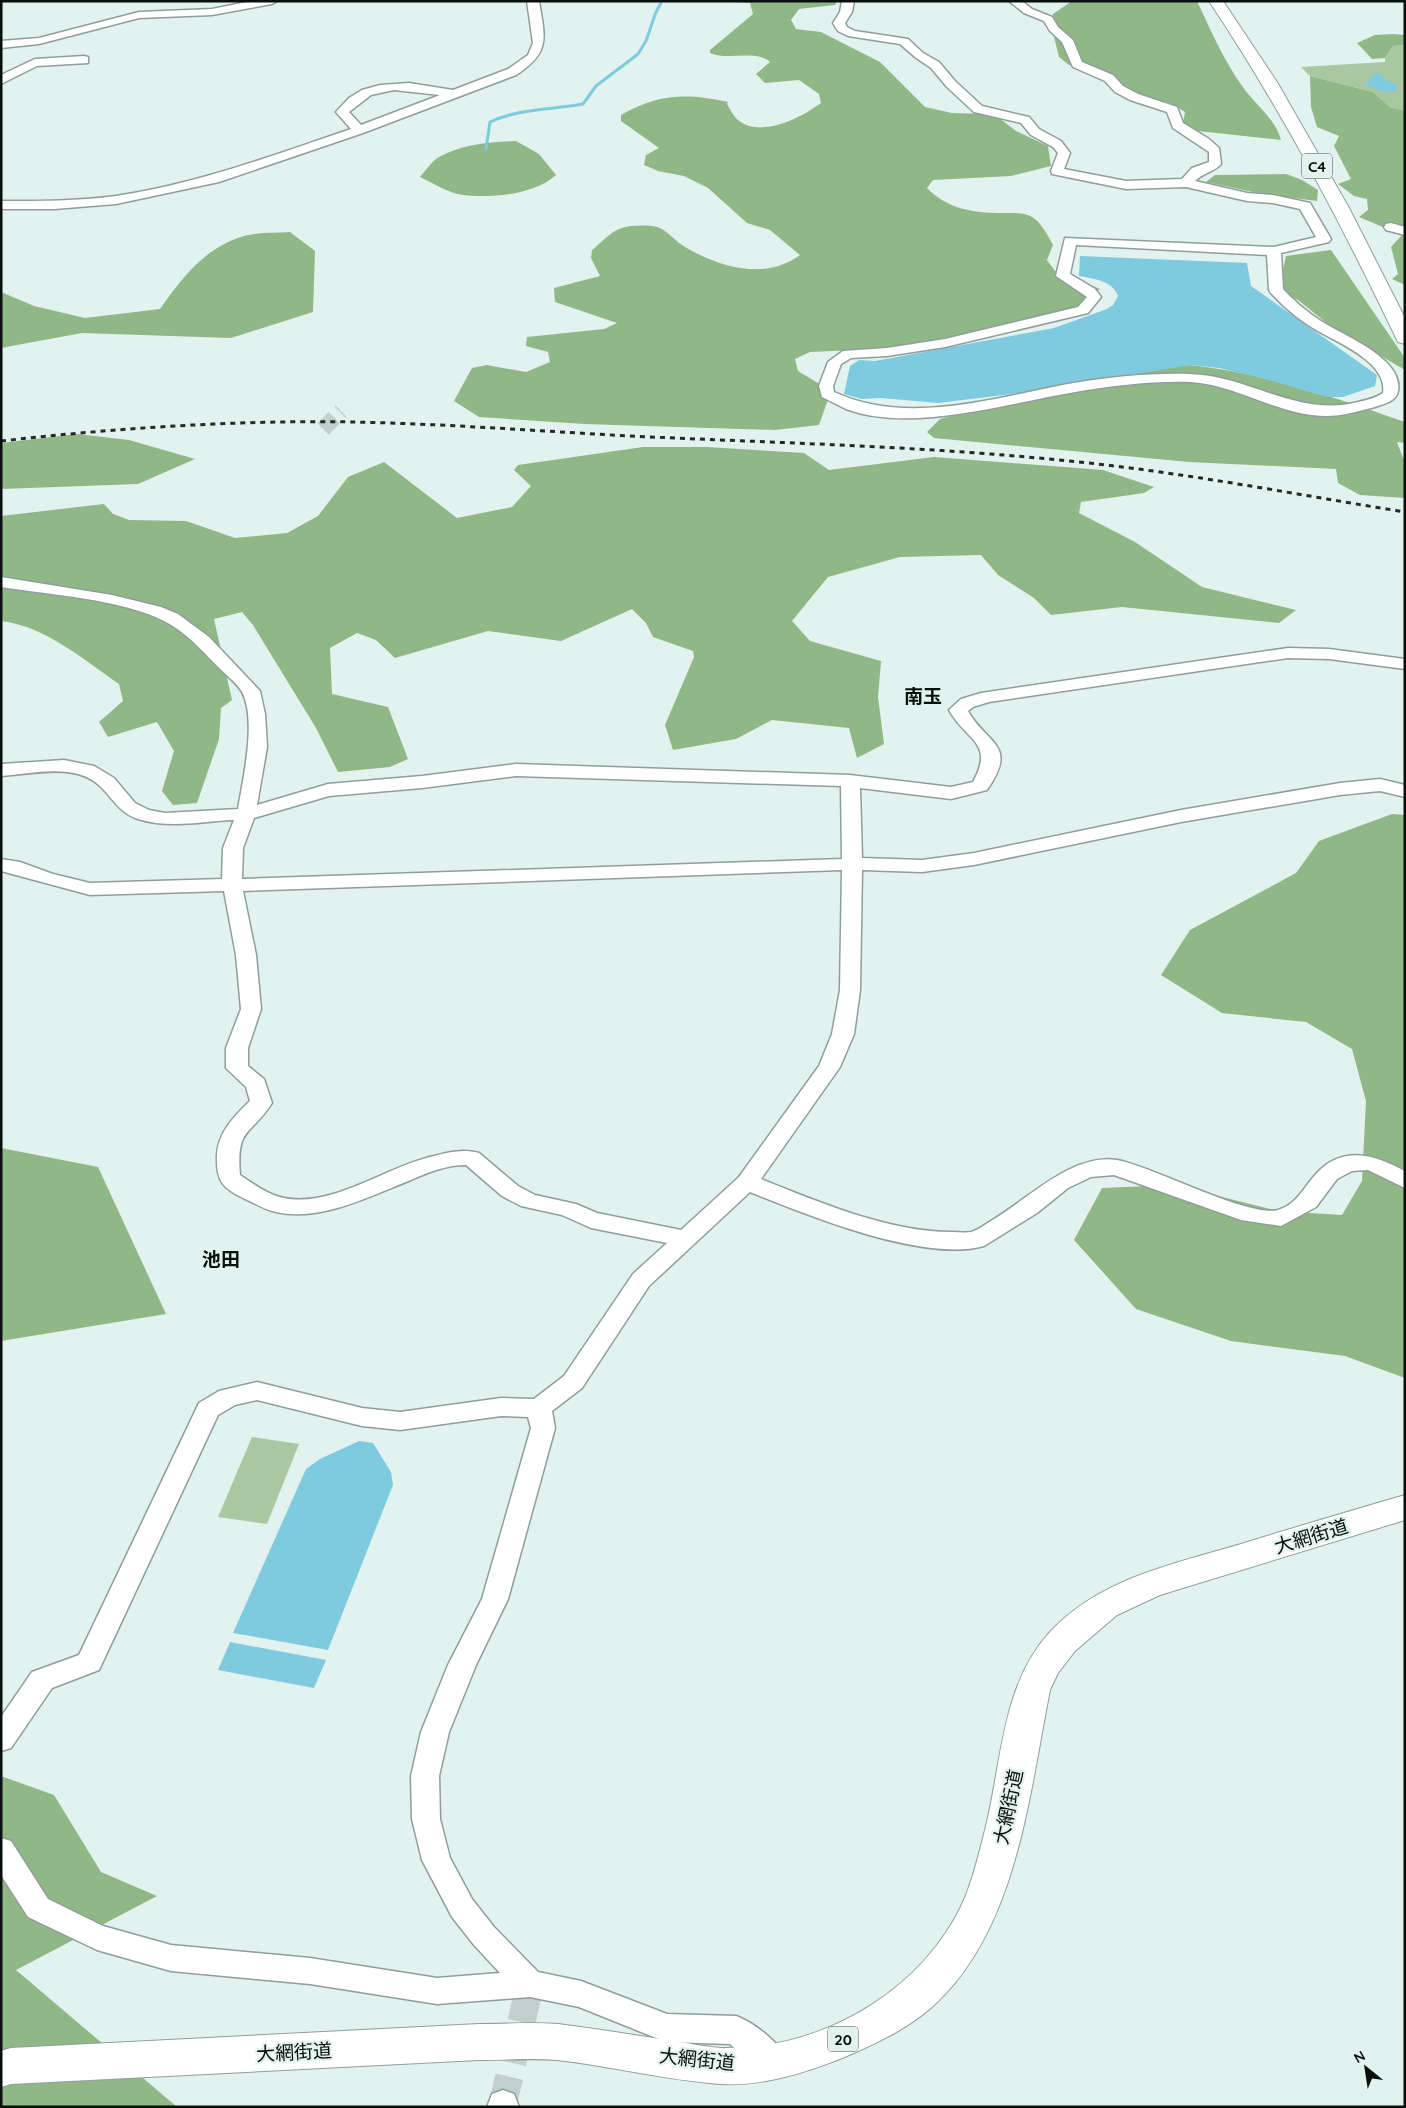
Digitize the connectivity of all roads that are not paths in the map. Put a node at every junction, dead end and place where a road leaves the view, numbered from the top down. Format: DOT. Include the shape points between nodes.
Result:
graph roads {
  1 [pos="272,1"];
  2 [pos="533,1"];
  3 [pos="848,1"];
  4 [pos="1014,1"];
  5 [pos="1216,1"];
  6 [pos="30,43"];
  7 [pos="1,45"];
  8 [pos="84,60"];
  9 [pos="35,64"];
  10 [pos="1,80"];
  11 [pos="454,94"];
  12 [pos="359,130"];
  13 [pos="1186,183"];
  14 [pos="1,205"];
  15 [pos="1391,227"];
  16 [pos="1405,231"];
  17 [pos="1274,251"];
  18 [pos="1405,338"];
  19 [pos="1,582"];
  20 [pos="1405,664"];
  21 [pos="1,770"];
  22 [pos="850,781"];
  23 [pos="1405,791"];
  24 [pos="246,814"];
  25 [pos="852,864"];
  26 [pos="1,865"];
  27 [pos="232,884"];
  28 [pos="1405,1181"];
  29 [pos="747,1182"];
  30 [pos="685,1240"];
  31 [pos="539,1408"];
  32 [pos="1405,1508"];
  33 [pos="1,1740"];
  34 [pos="1,1850"];
  35 [pos="530,1984"];
  36 [pos="772,2062"];
  37 [pos="1,2069"];
  1 -- 6 [label="street" via="212,12 139,15"];
  2 -- 11 [label="street" via="540,37 538,51 512,72"];
  3 -- 13 [label="street" via="839,23 842,28 852,34 904,41 935,65 978,109 1025,120 1035,132 1057,144 1064,153 1057,172 1126,185"];
  4 -- 13 [label="street" via="1048,19 1067,40 1077,64 1109,78 1119,89 1134,97 1173,110 1177,125 1215,151 1215,164 1197,171"];
  5 -- 18 [label="main road, C4" via="1262,70 1339,206"];
  6 -- 7 [label="street"];
  6 -- 9 [label="street" via="30,56"];
  8 -- 9 [label="street"];
  9 -- 10 [label="street"];
  11 -- 12 [label="street"];
  11 -- 12 [label="street" via="398,86 371,91 342,112"];
  12 -- 14 [label="street" via="214,179 133,197 79,204"];
  13 -- 17 [label="street" via="1305,206 1324,239"];
  15 -- 16 [label="street"];
  17 -- 17 [label="street" via="1070,241 1063,276 1094,297 1083,310 945,343 848,354 835,362 826,386 827,394 837,400 879,411 954,410 1112,382 1192,378 1232,384 1320,411 1359,406 1386,398 1391,393 1392,383 1381,365 1316,324 1276,290"];
  19 -- 24 [label="street" via="154,610 172,618 203,641 251,691 258,747"];
  20 -- 22 [label="street" via="1329,654 1288,654 987,697 967,703 958,710 963,722 981,736 991,751 991,768 980,786 951,793"];
  21 -- 24 [label="street" via="64,766 87,770 107,782 128,807 144,815 165,819"];
  22 -- 24 [label="street" via="516,770 328,790"];
  22 -- 25 [label="street"];
  23 -- 25 [label="street" via="1380,785 1340,789 1181,816 974,859 922,866"];
  24 -- 27 [label="street" via="232,848"];
  25 -- 27 [label="street"];
  25 -- 29 [label="street" via="850,990 843,1034 829,1067"];
  26 -- 27 [label="street" via="90,889"];
  27 -- 30 [label="street" via="246,956 251,1009 237,1048 237,1068 256,1084 261,1104 237,1126 227,1154 229,1178 277,1205 301,1208 344,1198 429,1164 471,1158 510,1191 529,1201 568,1209 591,1220"];
  28 -- 29 [label="street" via="1374,1164 1347,1164 1329,1174 1308,1202 1281,1218 1249,1215 1115,1167 1086,1170 1060,1183 1029,1208 976,1240 934,1240 888,1231 804,1205"];
  29 -- 30 [label="street"];
  30 -- 31 [label="street" via="641,1280 573,1382"];
  31 -- 33 [label="street" via="501,1407 400,1421 362,1417 257,1391 228,1397 208,1409 89,1662 42,1680"];
  31 -- 35 [label="street" via="543,1428 495,1599 462,1665 435,1732 425,1776 426,1819 436,1860 462,1908"];
  32 -- 36 [label="main road, 大網街道 / 20" via="1149,1585 1106,1605 1081,1624 1046,1663 1032,1689 1005,1824 987,1891 949,1961 918,1995 873,2026 823,2047"];
  34 -- 35 [label="street" via="38,1908 97,1937 170,1958 310,1971 437,1991"];
  35 -- 36 [label="street" via="581,1994 666,2028 736,2030"];
  36 -- 37 [label="main road, 大網街道 / 20" via="721,2066 555,2042 479,2042"];
}
